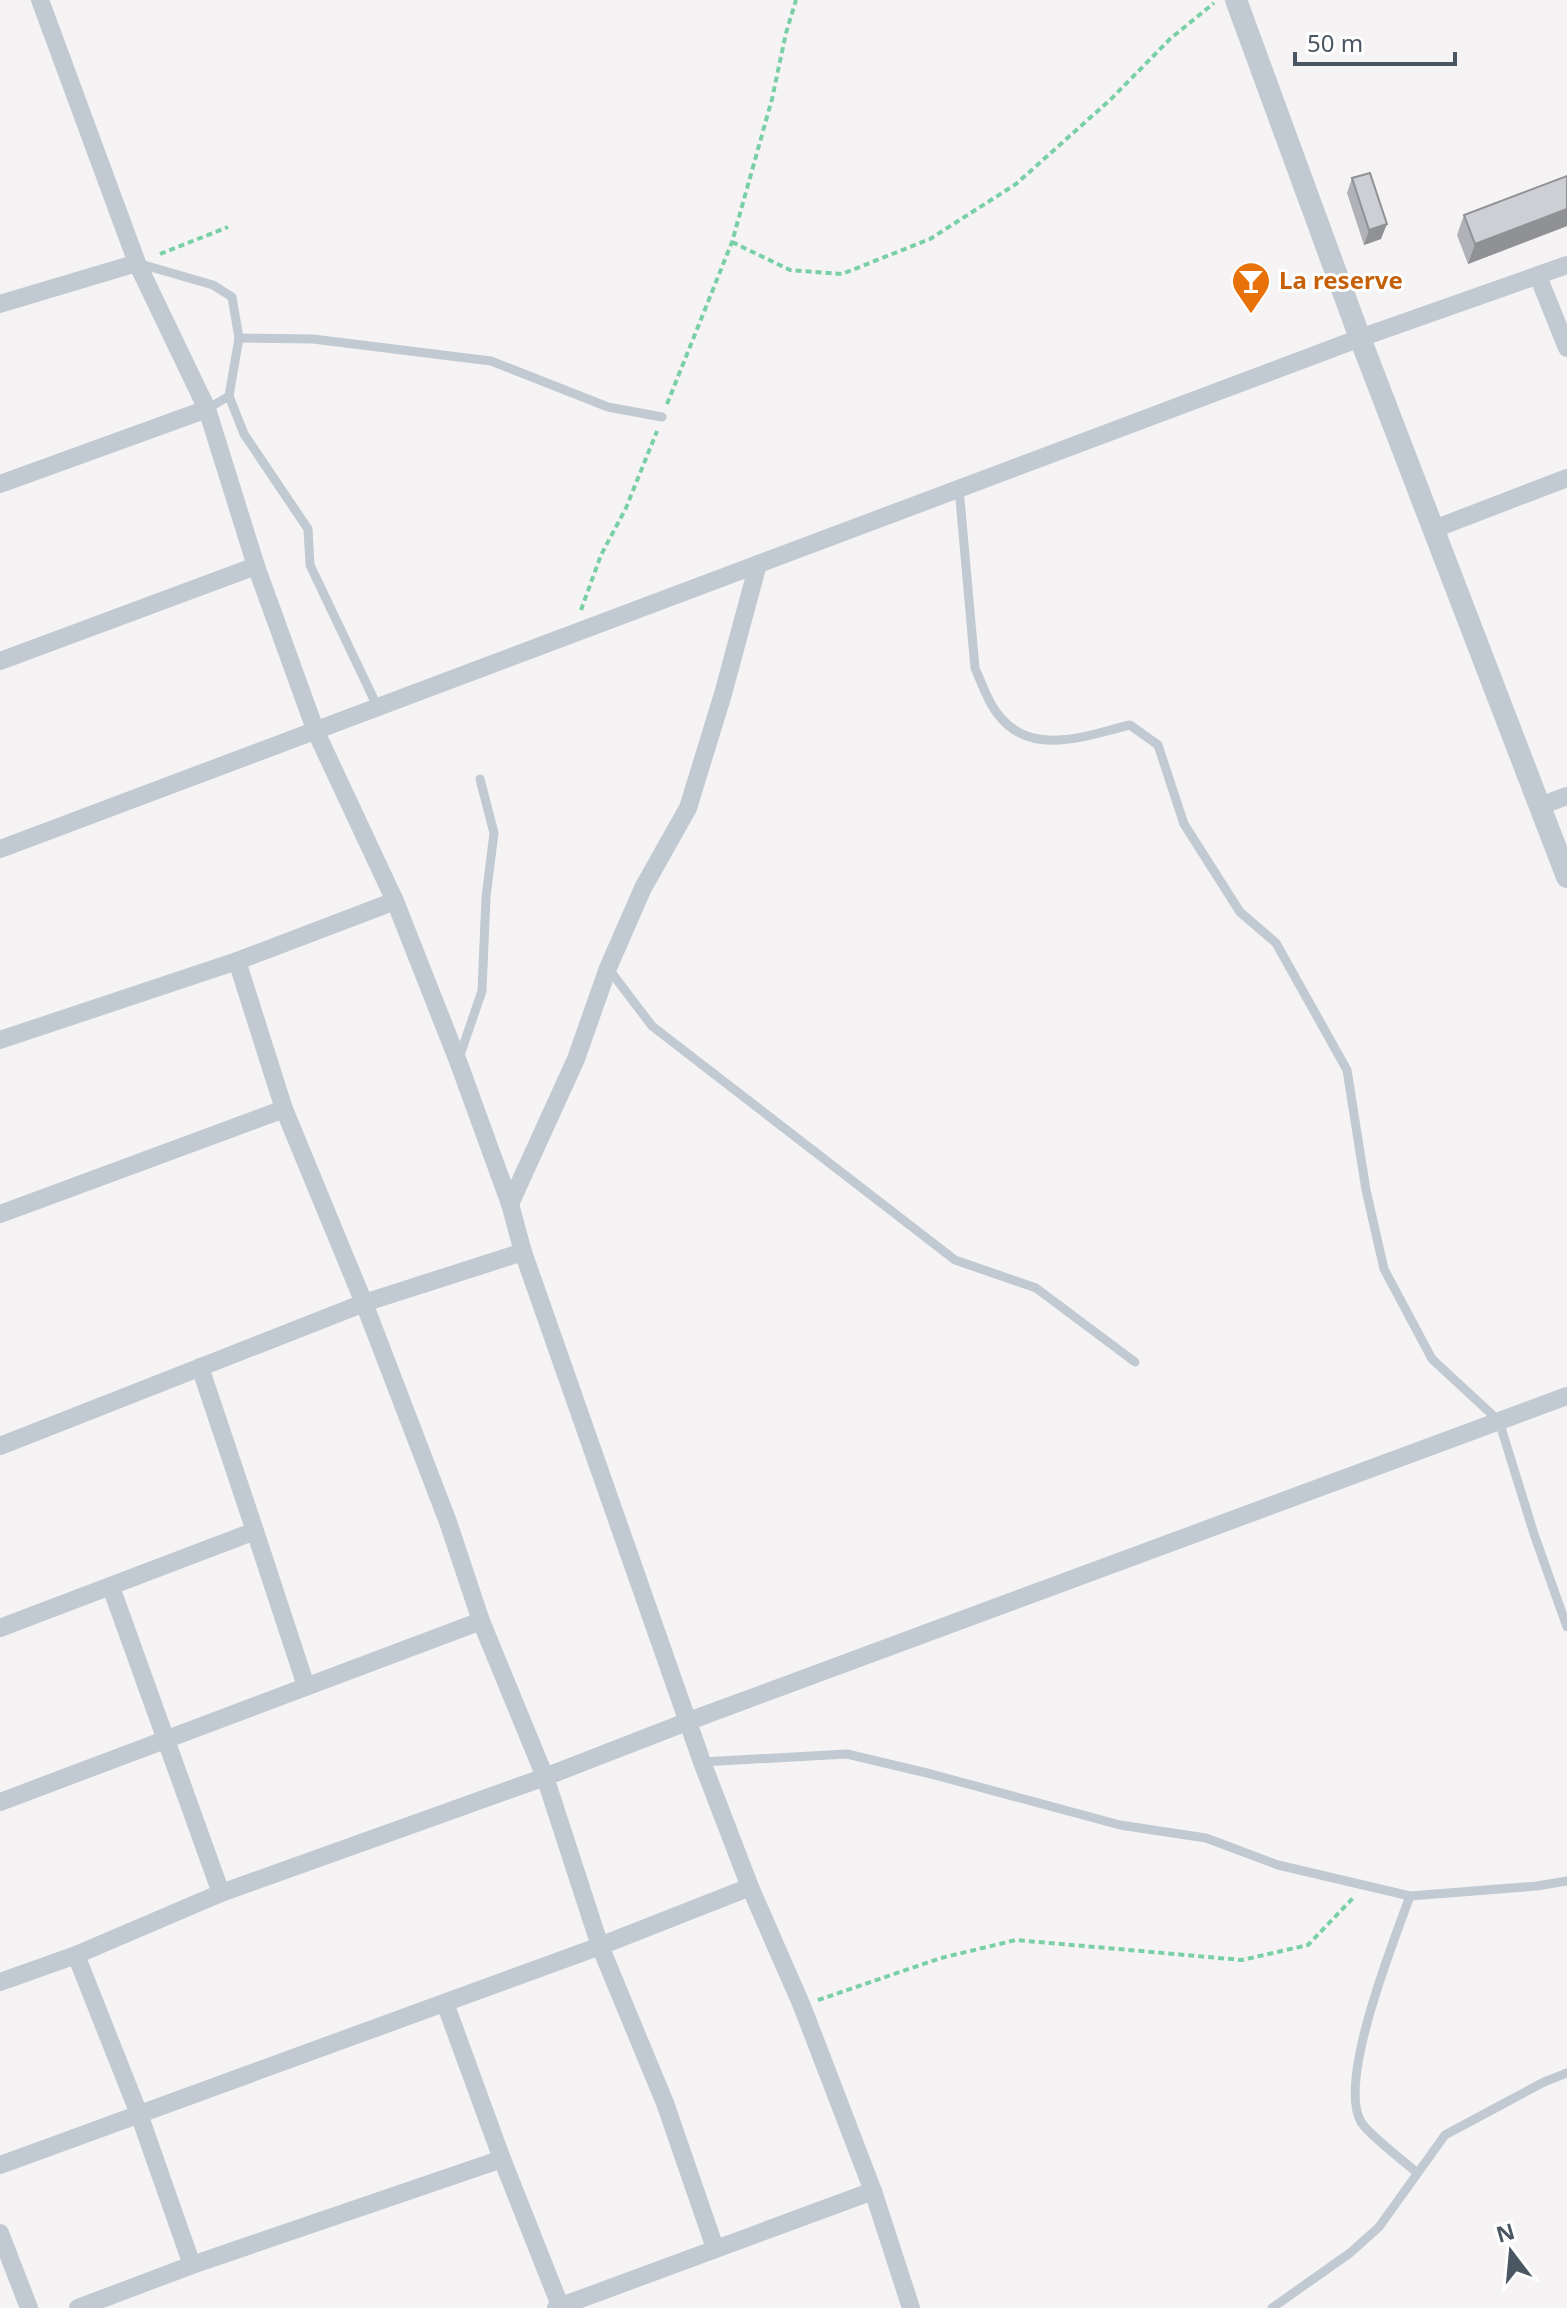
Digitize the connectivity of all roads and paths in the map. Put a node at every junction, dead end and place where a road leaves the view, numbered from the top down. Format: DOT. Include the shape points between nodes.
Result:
graph roads {
  1 [pos="40,0"];
  2 [pos="796,0"];
  3 [pos="1218,0"];
  4 [pos="1236,0"];
  5 [pos="228,227"];
  6 [pos="732,242"];
  7 [pos="137,263"];
  8 [pos="1567,265"];
  9 [pos="1538,276"];
  10 [pos="0,304"];
  11 [pos="239,338"];
  12 [pos="1360,338"];
  13 [pos="1567,348"];
  14 [pos="229,396"];
  15 [pos="207,409"];
  16 [pos="662,417"];
  17 [pos="1567,478"];
  18 [pos="0,484"];
  19 [pos="959,488"];
  20 [pos="1434,529"];
  21 [pos="758,564"];
  22 [pos="256,566"];
  23 [pos="577,632"];
  24 [pos="0,661"];
  25 [pos="378,708"];
  26 [pos="316,732"];
  27 [pos="480,779"];
  28 [pos="1567,796"];
  29 [pos="1540,806"];
  30 [pos="0,849"];
  31 [pos="1567,877"];
  32 [pos="395,901"];
  33 [pos="237,961"];
  34 [pos="608,968"];
  35 [pos="0,1040"];
  36 [pos="458,1061"];
  37 [pos="284,1109"];
  38 [pos="510,1204"];
  39 [pos="0,1214"];
  40 [pos="523,1252"];
  41 [pos="364,1303"];
  42 [pos="1135,1362"];
  43 [pos="200,1367"];
  44 [pos="1567,1396"];
  45 [pos="1499,1421"];
  46 [pos="0,1446"];
  47 [pos="255,1531"];
  48 [pos="111,1587"];
  49 [pos="481,1621"];
  50 [pos="1567,1627"];
  51 [pos="0,1628"];
  52 [pos="306,1686"];
  53 [pos="689,1721"];
  54 [pos="166,1740"];
  55 [pos="702,1762"];
  56 [pos="545,1777"];
  57 [pos="0,1802"];
  58 [pos="1567,1881"];
  59 [pos="1366,1885"];
  60 [pos="750,1887"];
  61 [pos="221,1893"];
  62 [pos="1410,1896"];
  63 [pos="600,1946"];
  64 [pos="76,1955"];
  65 [pos="0,1982"];
  66 [pos="445,2003"];
  67 [pos="802,2006"];
  68 [pos="1567,2073"];
  69 [pos="139,2114"];
  70 [pos="502,2159"];
  71 [pos="0,2165"];
  72 [pos="1416,2172"];
  73 [pos="873,2191"];
  74 [pos="0,2233"];
  75 [pos="715,2248"];
  76 [pos="192,2265"];
  77 [pos="559,2307"];
  78 [pos="29,2308"];
  79 [pos="78,2308"];
  80 [pos="911,2308"];
  81 [pos="1272,2308"];
  1 -- 7 [label="street"];
  2 -- 6 [label="path"];
  3 -- 6 [label="path" via="1016,184 930,239 842,274 790,270"];
  4 -- 12 [label="street"];
  5 -- 7 [label="path"];
  6 -- 16 [label="path"];
  7 -- 10 [label="street"];
  7 -- 11 [label="lane" via="213,285 232,297"];
  7 -- 15 [label="street"];
  8 -- 9 [label="street"];
  9 -- 12 [label="street"];
  9 -- 13 [label="street"];
  11 -- 14 [label="lane"];
  11 -- 16 [label="lane" via="313,339 491,361 608,407"];
  12 -- 19 [label="street"];
  12 -- 20 [label="street"];
  14 -- 15 [label="lane"];
  14 -- 25 [label="lane" via="244,434 308,529 310,565"];
  15 -- 18 [label="street"];
  15 -- 22 [label="street"];
  16 -- 23 [label="path" via="601,555"];
  17 -- 20 [label="street"];
  19 -- 21 [label="street"];
  19 -- 45 [label="lane" via="975,668 1001,718 1027,739 1056,742 1130,725 1158,745 1184,824 1240,912 1276,943 1347,1070 1384,1269 1432,1359"];
  20 -- 29 [label="street"];
  21 -- 23 [label="street"];
  21 -- 34 [label="street" via="688,808 643,888"];
  22 -- 24 [label="street"];
  22 -- 26 [label="street"];
  23 -- 25 [label="street"];
  25 -- 26 [label="street"];
  26 -- 30 [label="street"];
  26 -- 32 [label="street"];
  27 -- 36 [label="lane" via="494,833 482,991"];
  28 -- 29 [label="street"];
  29 -- 31 [label="street"];
  32 -- 33 [label="street"];
  32 -- 36 [label="street"];
  33 -- 35 [label="street"];
  33 -- 37 [label="street"];
  34 -- 38 [label="street" via="576,1059"];
  34 -- 42 [label="lane" via="652,1026 955,1260 1036,1288"];
  36 -- 38 [label="street"];
  37 -- 39 [label="street"];
  37 -- 41 [label="street"];
  38 -- 40 [label="street"];
  40 -- 41 [label="street"];
  40 -- 53 [label="street"];
  41 -- 43 [label="street"];
  41 -- 49 [label="street"];
  43 -- 46 [label="street"];
  43 -- 47 [label="street"];
  44 -- 45 [label="street"];
  45 -- 50 [label="lane"];
  45 -- 53 [label="street"];
  47 -- 48 [label="street"];
  47 -- 52 [label="street"];
  48 -- 51 [label="street"];
  48 -- 54 [label="street"];
  49 -- 52 [label="street"];
  49 -- 56 [label="street"];
  52 -- 54 [label="street"];
  53 -- 55 [label="street"];
  53 -- 56 [label="street"];
  54 -- 57 [label="street"];
  54 -- 61 [label="street"];
  55 -- 59 [label="lane" via="847,1754 1120,1825 1206,1838 1278,1865"];
  55 -- 60 [label="street"];
  56 -- 61 [label="street"];
  56 -- 63 [label="street"];
  58 -- 62 [label="lane"];
  59 -- 62 [label="lane"];
  59 -- 67 [label="path" via="1308,1945 1242,1960 1016,1940 941,1958"];
  60 -- 63 [label="street"];
  60 -- 67 [label="street"];
  61 -- 64 [label="street"];
  62 -- 72 [label="lane" via="1366,2024 1353,2101 1362,2124"];
  63 -- 66 [label="street"];
  63 -- 75 [label="street" via="665,2103"];
  64 -- 65 [label="street"];
  64 -- 69 [label="street"];
  66 -- 69 [label="street"];
  66 -- 70 [label="street"];
  67 -- 73 [label="street"];
  68 -- 72 [label="lane" via="1445,2135"];
  69 -- 71 [label="street"];
  69 -- 76 [label="street"];
  70 -- 76 [label="street"];
  70 -- 77 [label="street"];
  72 -- 81 [label="lane" via="1379,2227"];
  73 -- 75 [label="street"];
  73 -- 80 [label="street"];
  74 -- 78 [label="street"];
  75 -- 77 [label="street"];
  76 -- 79 [label="street"];
}
